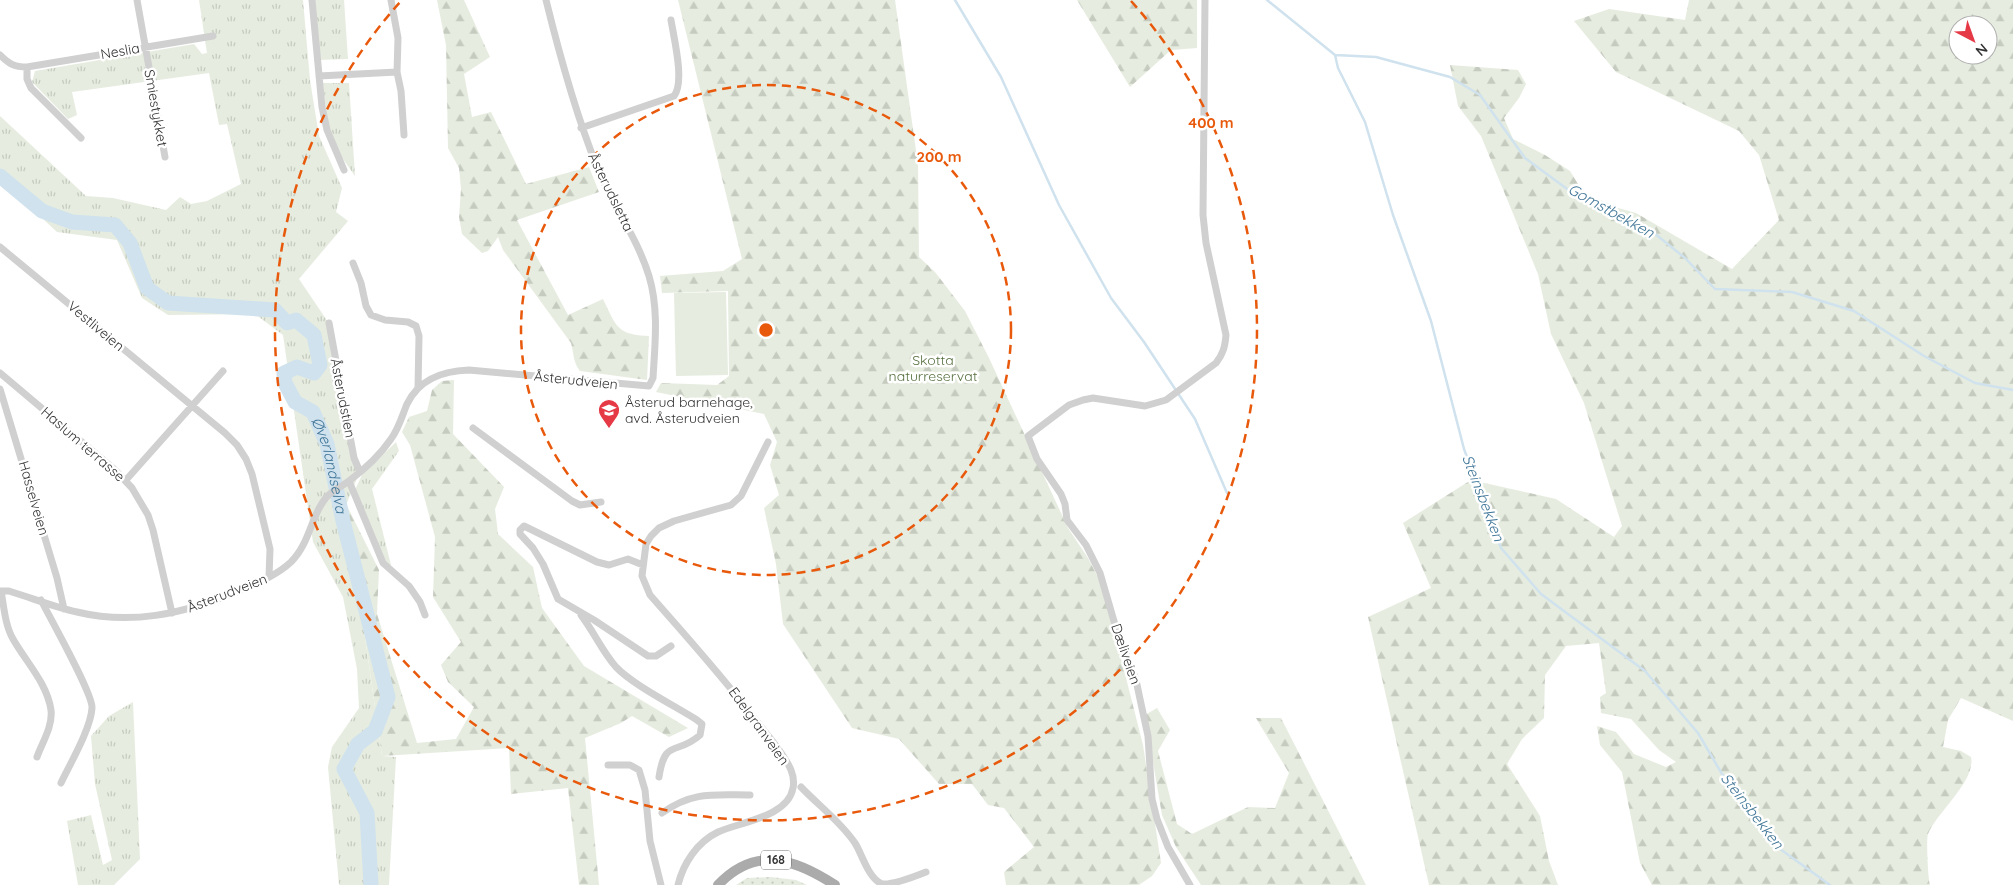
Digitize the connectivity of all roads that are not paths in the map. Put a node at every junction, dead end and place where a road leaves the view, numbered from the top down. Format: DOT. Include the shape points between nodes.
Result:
graph roads {
  1 [pos="137,0"];
  2 [pos="312,0"];
  3 [pos="391,0"];
  4 [pos="546,0"];
  5 [pos="1205,0"];
  6 [pos="672,20"];
  7 [pos="213,36"];
  8 [pos="145,46"];
  9 [pos="0,55"];
  10 [pos="27,68"];
  11 [pos="397,72"];
  12 [pos="319,76"];
  13 [pos="581,128"];
  14 [pos="404,135"];
  15 [pos="81,138"];
  16 [pos="165,157"];
  17 [pos="344,170"];
  18 [pos="0,247"];
  19 [pos="353,263"];
  20 [pos="328,323"];
  21 [pos="223,371"];
  22 [pos="0,373"];
  23 [pos="649,386"];
  24 [pos="418,388"];
  25 [pos="0,389"];
  26 [pos="192,406"];
  27 [pos="473,428"];
  28 [pos="768,442"];
  29 [pos="360,472"];
  30 [pos="126,480"];
  31 [pos="349,480"];
  32 [pos="601,502"];
  33 [pos="643,565"];
  34 [pos="269,577"];
  35 [pos="0,591"];
  36 [pos="41,600"];
  37 [pos="64,609"];
  38 [pos="579,611"];
  39 [pos="172,613"];
  40 [pos="425,615"];
  41 [pos="671,646"];
  42 [pos="37,757"];
  43 [pos="608,765"];
  44 [pos="659,777"];
  45 [pos="61,783"];
  46 [pos="801,787"];
  47 [pos="750,795"];
  48 [pos="662,813"];
  49 [pos="926,872"];
  50 [pos="661,885"];
  51 [pos="678,885"];
  52 [pos="718,885"];
  53 [pos="835,885"];
  54 [pos="1190,885"];
  1 -- 8 [label="street, Smiestykket"];
  2 -- 12 [label="street"];
  3 -- 11 [label="street" via="398,38"];
  4 -- 13 [label="street, Åsterudsletta"];
  5 -- 54 [label="street, Dæliveien" via="1203,215 1226,335 1223,352 1216,363 1166,400 1145,406 1092,398 1082,400 1068,405 1028,436 1037,458 1061,494 1067,520 1086,545 1100,573 1136,680 1148,736 1152,799 1157,819 1168,847"];
  6 -- 13 [label="street" via="678,74 678,91 674,96"];
  7 -- 8 [label="street, Neslia"];
  8 -- 10 [label="street, Neslia"];
  8 -- 16 [label="street, Smiestykket"];
  9 -- 10 [label="street" via="8,64"];
  10 -- 15 [label="street" via="31,88"];
  11 -- 12 [label="street"];
  11 -- 14 [label="street"];
  12 -- 17 [label="street" via="327,130"];
  13 -- 23 [label="street, Åsterudsletta" via="598,170 634,238 649,277 656,327 653,378"];
  18 -- 26 [label="street, Vestliveien"];
  19 -- 24 [label="street, Åsterudveien" via="371,315 416,326 419,336"];
  20 -- 29 [label="street, Åsterudstien" via="354,458"];
  21 -- 26 [label="street"];
  22 -- 30 [label="street, Haslum terrasse"];
  23 -- 24 [label="street, Åsterudveien" via="469,370 444,373 430,378"];
  24 -- 29 [label="street, Åsterudveien" via="389,443"];
  25 -- 37 [label="street, Hasselveien"];
  26 -- 30 [label="street"];
  26 -- 34 [label="street, Vestliveien" via="225,433 246,459 270,549"];
  27 -- 32 [label="street" via="572,501 580,505"];
  28 -- 33 [label="street" via="741,496 722,509 659,528 646,544"];
  29 -- 31 [label="street, Åsterudveien"];
  30 -- 39 [label="street, Haslum terrasse" via="148,515"];
  31 -- 34 [label="street, Åsterudveien" via="320,505 300,550 284,568"];
  31 -- 40 [label="street" via="384,563 408,586"];
  33 -- 38 [label="street" via="628,559 609,565 597,562 524,526 520,534 534,548 558,599"];
  33 -- 51 [label="street, Edelgranveien" via="642,576 650,595 736,694 777,747 791,770 794,786 780,808 716,833 703,842 690,856"];
  34 -- 39 [label="street, Åsterudveien" via="208,604"];
  35 -- 36 [label="street, Åsterudveien"];
  35 -- 42 [label="street, Åsterudveien" via="13,640 31,665 51,710 49,727"];
  36 -- 37 [label="street, Åsterudveien"];
  36 -- 45 [label="street" via="92,706 90,721"];
  37 -- 39 [label="street, Åsterudveien" via="120,619"];
  38 -- 41 [label="street" via="648,656 656,656"];
  38 -- 44 [label="street" via="621,672 702,724 696,739 666,753"];
  43 -- 50 [label="street" via="630,765 640,770 650,841"];
  46 -- 49 [label="street" via="837,820 880,883 888,885"];
  47 -- 48 [label="street" via="691,797"];
  52 -- 53 [label="main road, 168" via="741,867 777,860 806,868"];
}
